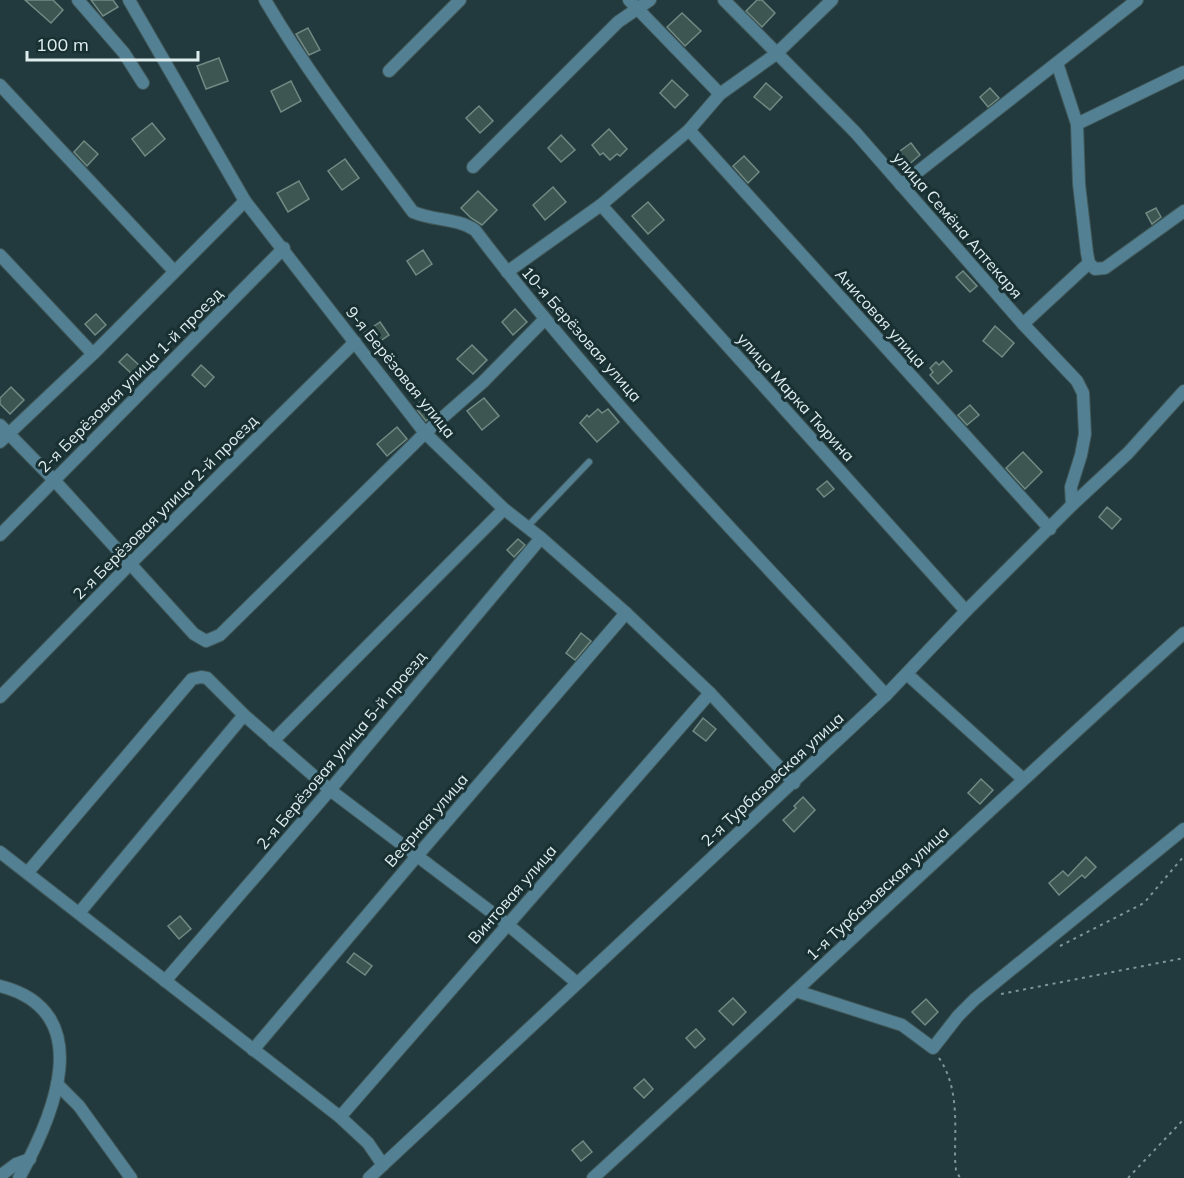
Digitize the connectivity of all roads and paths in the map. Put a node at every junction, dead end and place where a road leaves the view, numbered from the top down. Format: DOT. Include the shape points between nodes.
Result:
graph roads {
  1 [pos="78,0"];
  2 [pos="129,0"];
  3 [pos="266,0"];
  4 [pos="460,0"];
  5 [pos="650,0"];
  6 [pos="724,0"];
  7 [pos="832,0"];
  8 [pos="1137,0"];
  9 [pos="633,4"];
  10 [pos="776,54"];
  11 [pos="1057,63"];
  12 [pos="389,71"];
  13 [pos="1184,72"];
  14 [pos="143,83"];
  15 [pos="0,85"];
  16 [pos="720,94"];
  17 [pos="1077,124"];
  18 [pos="689,130"];
  19 [pos="473,167"];
  20 [pos="901,185"];
  21 [pos="245,201"];
  22 [pos="601,204"];
  23 [pos="1184,211"];
  24 [pos="284,248"];
  25 [pos="0,255"];
  26 [pos="1089,262"];
  27 [pos="174,271"];
  28 [pos="507,272"];
  29 [pos="545,319"];
  30 [pos="1023,324"];
  31 [pos="355,342"];
  32 [pos="93,354"];
  33 [pos="1184,391"];
  34 [pos="425,433"];
  35 [pos="3,434"];
  36 [pos="589,462"];
  37 [pos="54,480"];
  38 [pos="1072,505"];
  39 [pos="504,509"];
  40 [pos="527,527"];
  41 [pos="1050,529"];
  42 [pos="0,535"];
  43 [pos="541,538"];
  44 [pos="130,564"];
  45 [pos="966,611"];
  46 [pos="626,614"];
  47 [pos="1184,633"];
  48 [pos="907,674"];
  49 [pos="710,693"];
  50 [pos="886,695"];
  51 [pos="0,697"];
  52 [pos="244,715"];
  53 [pos="273,741"];
  54 [pos="1023,779"];
  55 [pos="794,783"];
  56 [pos="330,790"];
  57 [pos="1184,829"];
  58 [pos="0,852"];
  59 [pos="417,856"];
  60 [pos="1184,856"];
  61 [pos="28,872"];
  62 [pos="80,913"];
  63 [pos="507,924"];
  64 [pos="1059,947"];
  65 [pos="1184,958"];
  66 [pos="165,981"];
  67 [pos="577,983"];
  68 [pos="0,986"];
  69 [pos="1002,988"];
  70 [pos="796,991"];
  71 [pos="933,1048"];
  72 [pos="254,1050"];
  73 [pos="57,1084"];
  74 [pos="340,1117"];
  75 [pos="1184,1119"];
  76 [pos="30,1159"];
  77 [pos="383,1165"];
  78 [pos="0,1176"];
  79 [pos="19,1178"];
  80 [pos="131,1178"];
  81 [pos="369,1178"];
  82 [pos="593,1178"];
  83 [pos="960,1178"];
  84 [pos="1128,1178"];
  1 -- 14 [label="street" via="124,53"];
  2 -- 21 [label="street, 9-я Берёзовая улица"];
  3 -- 28 [label="street, 10-я Берёзовая улица" via="312,75 413,212 426,218 467,224"];
  4 -- 12 [label="street"];
  5 -- 9 [label="street"];
  6 -- 10 [label="street, улица Семёна Аптекаря"];
  7 -- 10 [label="street"];
  8 -- 11 [label="street"];
  9 -- 16 [label="street"];
  9 -- 19 [label="street"];
  10 -- 16 [label="street"];
  10 -- 20 [label="street, улица Семёна Аптекаря" via="855,132"];
  11 -- 17 [label="street"];
  11 -- 20 [label="street"];
  13 -- 17 [label="street"];
  15 -- 27 [label="street"];
  16 -- 18 [label="street"];
  17 -- 26 [label="street" via="1079,184"];
  18 -- 22 [label="street"];
  18 -- 41 [label="street, Анисовая улица"];
  20 -- 30 [label="street, улица Семёна Аптекаря"];
  21 -- 24 [label="street, 9-я Берёзовая улица"];
  21 -- 27 [label="street"];
  22 -- 28 [label="street"];
  22 -- 45 [label="street, улица Марка Тюрина"];
  23 -- 26 [label="street" via="1105,268 1095,269"];
  24 -- 31 [label="street, 9-я Берёзовая улица"];
  24 -- 37 [label="street, 2-я Берёзовая улица 1-й проезд"];
  25 -- 32 [label="street"];
  26 -- 30 [label="street"];
  27 -- 32 [label="street"];
  28 -- 29 [label="street, 10-я Берёзовая улица"];
  29 -- 34 [label="street"];
  29 -- 50 [label="street, 10-я Берёзовая улица"];
  30 -- 38 [label="street, улица Семёна Аптекаря" via="1071,374 1083,393 1085,434 1071,487"];
  31 -- 34 [label="street, 9-я Берёзовая улица"];
  31 -- 44 [label="street, 2-я Берёзовая улица 2-й проезд"];
  32 -- 35 [label="street"];
  33 -- 38 [label="street, 2-я Турбазовская улица" via="1128,453"];
  34 -- 39 [label="street, 9-я Берёзовая улица"];
  34 -- 44 [label="street" via="220,635 206,641 194,634"];
  35 -- 37 [label="street"];
  36 -- 40 [label="lane"];
  37 -- 42 [label="street, 2-я Берёзовая улица 1-й проезд"];
  37 -- 44 [label="street"];
  38 -- 41 [label="street, 2-я Турбазовская улица"];
  39 -- 40 [label="street, 9-я Берёзовая улица"];
  39 -- 53 [label="street"];
  40 -- 43 [label="street, 9-я Берёзовая улица"];
  41 -- 45 [label="street, 2-я Турбазовская улица"];
  43 -- 46 [label="street, 9-я Берёзовая улица"];
  43 -- 56 [label="street, 2-я Берёзовая улица 5-й проезд"];
  44 -- 51 [label="street, 2-я Берёзовая улица 2-й проезд"];
  45 -- 48 [label="street, 2-я Турбазовская улица"];
  46 -- 49 [label="street, 9-я Берёзовая улица"];
  46 -- 59 [label="street, Веерная улица"];
  47 -- 54 [label="street, 1-я Турбазовская улица"];
  48 -- 50 [label="street, 2-я Турбазовская улица"];
  48 -- 54 [label="street"];
  49 -- 55 [label="street, 9-я Берёзовая улица"];
  49 -- 63 [label="street, Винтовая улица"];
  50 -- 55 [label="street, 2-я Турбазовская улица"];
  52 -- 53 [label="street"];
  52 -- 61 [label="street" via="207,678 192,679"];
  52 -- 62 [label="street"];
  53 -- 56 [label="street"];
  54 -- 70 [label="street, 1-я Турбазовская улица"];
  55 -- 67 [label="street, 2-я Турбазовская улица"];
  56 -- 59 [label="street"];
  56 -- 66 [label="street, 2-я Берёзовая улица 5-й проезд"];
  57 -- 71 [label="street" via="975,999"];
  58 -- 61 [label="street"];
  59 -- 63 [label="street"];
  59 -- 72 [label="street, Веерная улица"];
  60 -- 64 [label="path" via="1144,903"];
  61 -- 62 [label="street"];
  62 -- 66 [label="street"];
  63 -- 67 [label="street"];
  63 -- 74 [label="street, Винтовая улица"];
  65 -- 69 [label="path" via="992,995"];
  66 -- 72 [label="street"];
  67 -- 77 [label="street, 2-я Турбазовская улица"];
  68 -- 73 [label="street" via="28,996 49,1015 59,1037 61,1065"];
  70 -- 71 [label="street" via="902,1025"];
  70 -- 82 [label="street, 1-я Турбазовская улица"];
  71 -- 83 [label="path" via="951,1083 955,1160"];
  72 -- 74 [label="street"];
  73 -- 76 [label="street" via="46,1125"];
  73 -- 80 [label="street" via="80,1106"];
  74 -- 77 [label="street" via="368,1143"];
  75 -- 84 [label="path"];
  76 -- 78 [label="street"];
  76 -- 79 [label="street"];
  77 -- 81 [label="street, 2-я Турбазовская улица"];
}
